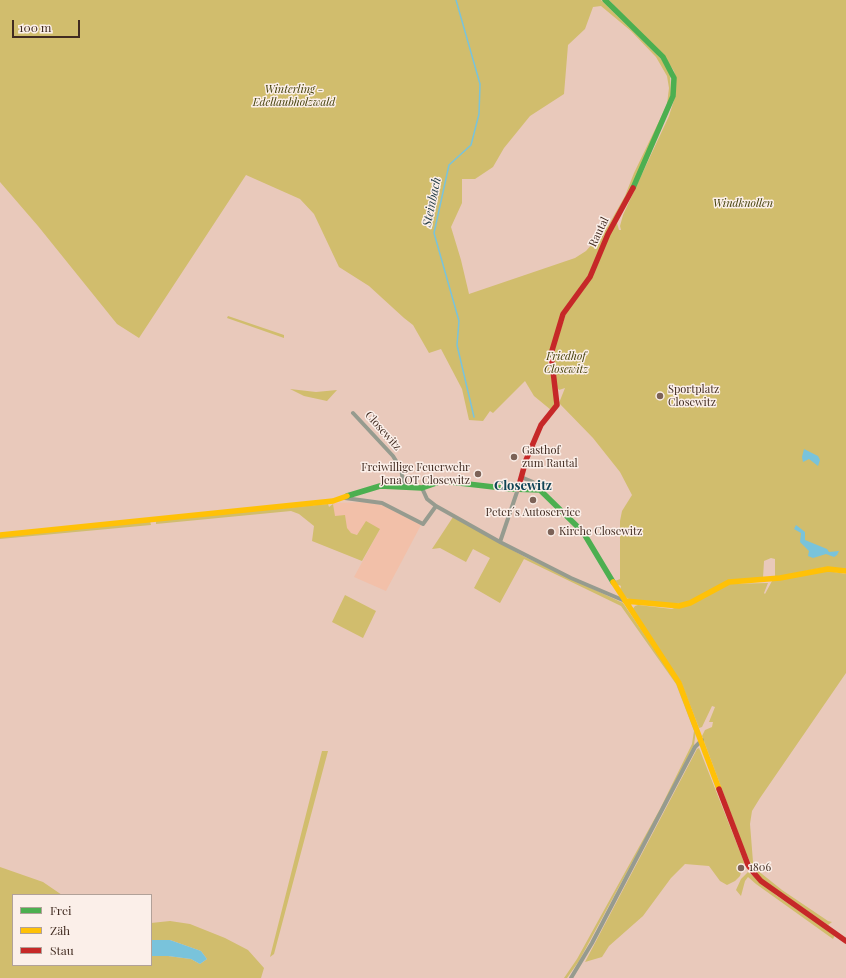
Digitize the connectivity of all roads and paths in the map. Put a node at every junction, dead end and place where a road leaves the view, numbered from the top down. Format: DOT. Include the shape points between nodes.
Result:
graph roads {
  1 [pos="605,0"];
  2 [pos="353,413"];
  3 [pos="521,477"];
  4 [pos="404,486"];
  5 [pos="422,488"];
  6 [pos="518,489"];
  7 [pos="537,489"];
  8 [pos="345,498"];
  9 [pos="436,506"];
  10 [pos="0,535"];
  11 [pos="500,542"];
  12 [pos="846,571"];
  13 [pos="625,601"];
  14 [pos="702,740"];
  15 [pos="846,941"];
  16 [pos="571,978"];
  1 -- 3 [label="street, Rautal" via="663,57 674,78 673,96 634,187 608,234 590,277 563,314 551,354 557,405 541,425"];
  2 -- 4 [label="street, Closewitz" via="393,456 401,469"];
  3 -- 6 [label="street, Rautal"];
  3 -- 7 [label="street" via="533,482"];
  4 -- 5 [label="street"];
  4 -- 8 [label="street" via="380,486"];
  5 -- 6 [label="street" via="442,481 453,481"];
  5 -- 9 [label="street" via="427,499"];
  6 -- 7 [label="street"];
  6 -- 11 [label="street"];
  7 -- 13 [label="street" via="583,532"];
  8 -- 9 [label="street" via="382,504 423,524"];
  8 -- 10 [label="street"];
  9 -- 11 [label="street"];
  11 -- 13 [label="street"];
  12 -- 13 [label="street" via="828,569 770,579 729,582 690,603 679,606"];
  13 -- 14 [label="street" via="679,683"];
  14 -- 15 [label="street" via="748,864 756,877"];
  14 -- 16 [label="street" via="695,747"];
}
